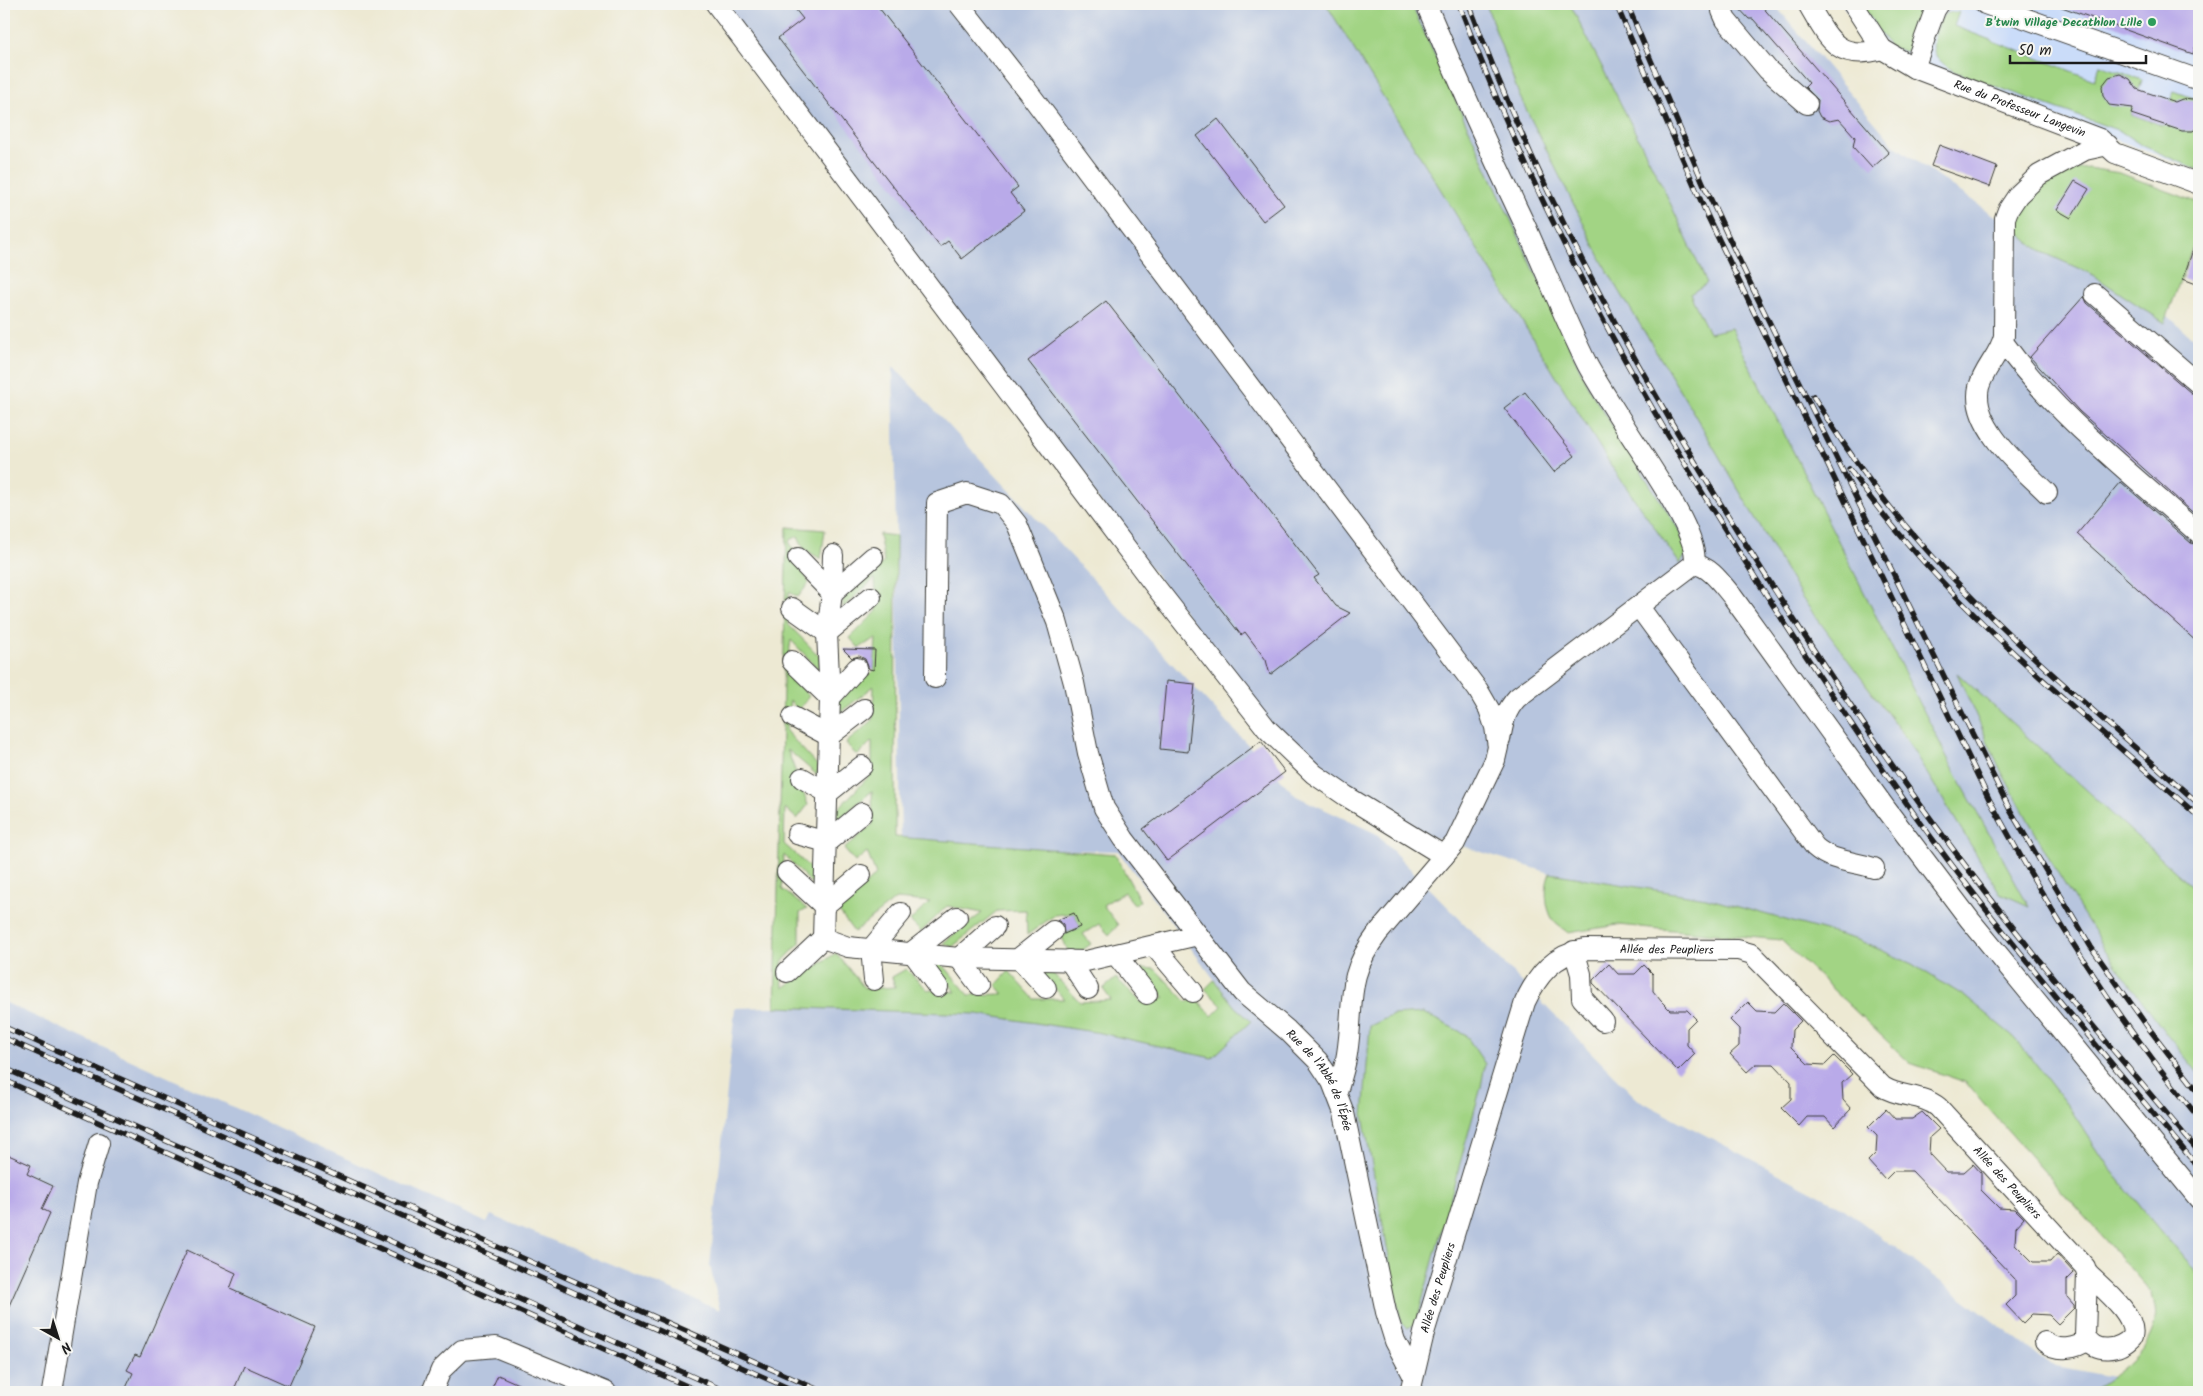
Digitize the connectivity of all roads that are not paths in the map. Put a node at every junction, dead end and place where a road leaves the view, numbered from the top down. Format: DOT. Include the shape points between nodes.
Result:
graph roads {
  1 [pos="716,4"];
  2 [pos="960,4"];
  3 [pos="1426,4"];
  4 [pos="1722,4"];
  5 [pos="1808,4"];
  6 [pos="1940,4"];
  7 [pos="1985,4"];
  8 [pos="1855,7"];
  9 [pos="1882,48"];
  10 [pos="1914,68"];
  11 [pos="2199,80"];
  12 [pos="1807,104"];
  13 [pos="2108,145"];
  14 [pos="2199,184"];
  15 [pos="2095,294"];
  16 [pos="2003,342"];
  17 [pos="2199,384"];
  18 [pos="2046,493"];
  19 [pos="2199,534"];
  20 [pos="833,555"];
  21 [pos="873,557"];
  22 [pos="798,558"];
  23 [pos="1694,564"];
  24 [pos="832,593"];
  25 [pos="871,597"];
  26 [pos="1639,607"];
  27 [pos="792,608"];
  28 [pos="827,633"];
  29 [pos="792,661"];
  30 [pos="857,668"];
  31 [pos="935,678"];
  32 [pos="830,698"];
  33 [pos="864,709"];
  34 [pos="793,717"];
  35 [pos="829,736"];
  36 [pos="1498,747"];
  37 [pos="862,766"];
  38 [pos="802,778"];
  39 [pos="828,793"];
  40 [pos="862,812"];
  41 [pos="797,834"];
  42 [pos="827,842"];
  43 [pos="1444,856"];
  44 [pos="1874,868"];
  45 [pos="787,872"];
  46 [pos="861,875"];
  47 [pos="824,906"];
  48 [pos="901,913"];
  49 [pos="957,917"];
  50 [pos="995,926"];
  51 [pos="1053,931"];
  52 [pos="1198,935"];
  53 [pos="823,938"];
  54 [pos="1154,946"];
  55 [pos="871,949"];
  56 [pos="1574,951"];
  57 [pos="912,952"];
  58 [pos="1116,955"];
  59 [pos="959,958"];
  60 [pos="1019,958"];
  61 [pos="1069,960"];
  62 [pos="787,972"];
  63 [pos="874,980"];
  64 [pos="979,985"];
  65 [pos="938,987"];
  66 [pos="1046,988"];
  67 [pos="1088,989"];
  68 [pos="1193,992"];
  69 [pos="1147,994"];
  70 [pos="1603,1021"];
  71 [pos="1337,1092"];
  72 [pos="99,1143"];
  73 [pos="2199,1199"];
  74 [pos="2087,1273"];
  75 [pos="2088,1340"];
  76 [pos="2045,1342"];
  77 [pos="1411,1384"];
  78 [pos="52,1392"];
  79 [pos="432,1392"];
  80 [pos="606,1392"];
  1 -- 43 [label="street" via="1155,586 1267,728 1314,774"];
  2 -- 36 [label="street" via="1478,690 1489,709"];
  3 -- 23 [label="street" via="1589,369 1676,508 1692,541 1696,557"];
  4 -- 12 [label="street" via="1726,20 1768,70"];
  5 -- 9 [label="street" via="1825,33 1847,52 1868,53"];
  6 -- 10 [label="street"];
  7 -- 11 [label="street"];
  8 -- 9 [label="street, Rue du Professeur Langevin"];
  9 -- 10 [label="street, Rue du Professeur Langevin"];
  10 -- 13 [label="street, Rue du Professeur Langevin" via="2100,139"];
  13 -- 14 [label="street, Rue du Professeur Langevin" via="2115,153"];
  13 -- 16 [label="street" via="2085,150 2039,174 2008,210 2005,218"];
  15 -- 17 [label="street"];
  16 -- 18 [label="street" via="1979,388 1978,401 1983,419 2005,450"];
  16 -- 19 [label="street" via="2040,389"];
  20 -- 24 [label="street"];
  21 -- 24 [label="street"];
  22 -- 24 [label="street"];
  23 -- 26 [label="street"];
  23 -- 73 [label="street" via="1717,577 1970,920"];
  24 -- 28 [label="street"];
  25 -- 28 [label="street"];
  26 -- 36 [label="street" via="1517,698 1504,717"];
  26 -- 44 [label="street" via="1815,847 1825,856"];
  27 -- 28 [label="street"];
  28 -- 32 [label="street"];
  29 -- 32 [label="street"];
  30 -- 32 [label="street"];
  31 -- 52 [label="street, Rue de l'Abbé de l'Épée" via="937,503 967,493 1001,504 1017,524 1057,622 1104,808"];
  32 -- 35 [label="street"];
  33 -- 35 [label="street"];
  34 -- 35 [label="street"];
  35 -- 39 [label="street"];
  36 -- 43 [label="street" via="1464,828"];
  37 -- 39 [label="street"];
  38 -- 39 [label="street"];
  39 -- 42 [label="street"];
  40 -- 42 [label="street"];
  41 -- 42 [label="street"];
  42 -- 47 [label="street"];
  43 -- 71 [label="street" via="1378,933 1361,958 1354,980 1347,1053"];
  45 -- 47 [label="street"];
  46 -- 47 [label="street"];
  47 -- 53 [label="street"];
  48 -- 55 [label="street"];
  49 -- 57 [label="street"];
  50 -- 59 [label="street"];
  51 -- 60 [label="street"];
  52 -- 54 [label="street"];
  52 -- 71 [label="street, Rue de l'Abbé de l'Épée" via="1242,992 1313,1055"];
  53 -- 55 [label="street" via="848,947"];
  53 -- 62 [label="street"];
  54 -- 58 [label="street"];
  54 -- 68 [label="street"];
  55 -- 57 [label="street"];
  55 -- 63 [label="street"];
  56 -- 70 [label="street" via="1581,974 1582,998"];
  56 -- 74 [label="street, Allée des Peupliers" via="1596,948 1738,950 1752,954 1884,1087 1938,1107 2082,1262"];
  56 -- 77 [label="street, Allée des Peupliers" via="1552,962 1536,980 1525,1002"];
  57 -- 59 [label="street"];
  57 -- 65 [label="street"];
  58 -- 61 [label="street"];
  58 -- 69 [label="street"];
  59 -- 60 [label="street"];
  59 -- 64 [label="street"];
  60 -- 61 [label="street"];
  60 -- 66 [label="street"];
  61 -- 67 [label="street"];
  71 -- 77 [label="street, Rue de l'Abbé de l'Épée" via="1386,1312"];
  72 -- 78 [label="street" via="87,1183"];
  74 -- 75 [label="street" via="2085,1336"];
  74 -- 75 [label="street, Allée des Peupliers" via="2127,1314 2134,1329 2132,1337 2118,1346 2100,1348"];
  75 -- 76 [label="street" via="2071,1348 2052,1347"];
  79 -- 80 [label="street" via="441,1370 462,1350 496,1347"];
}
